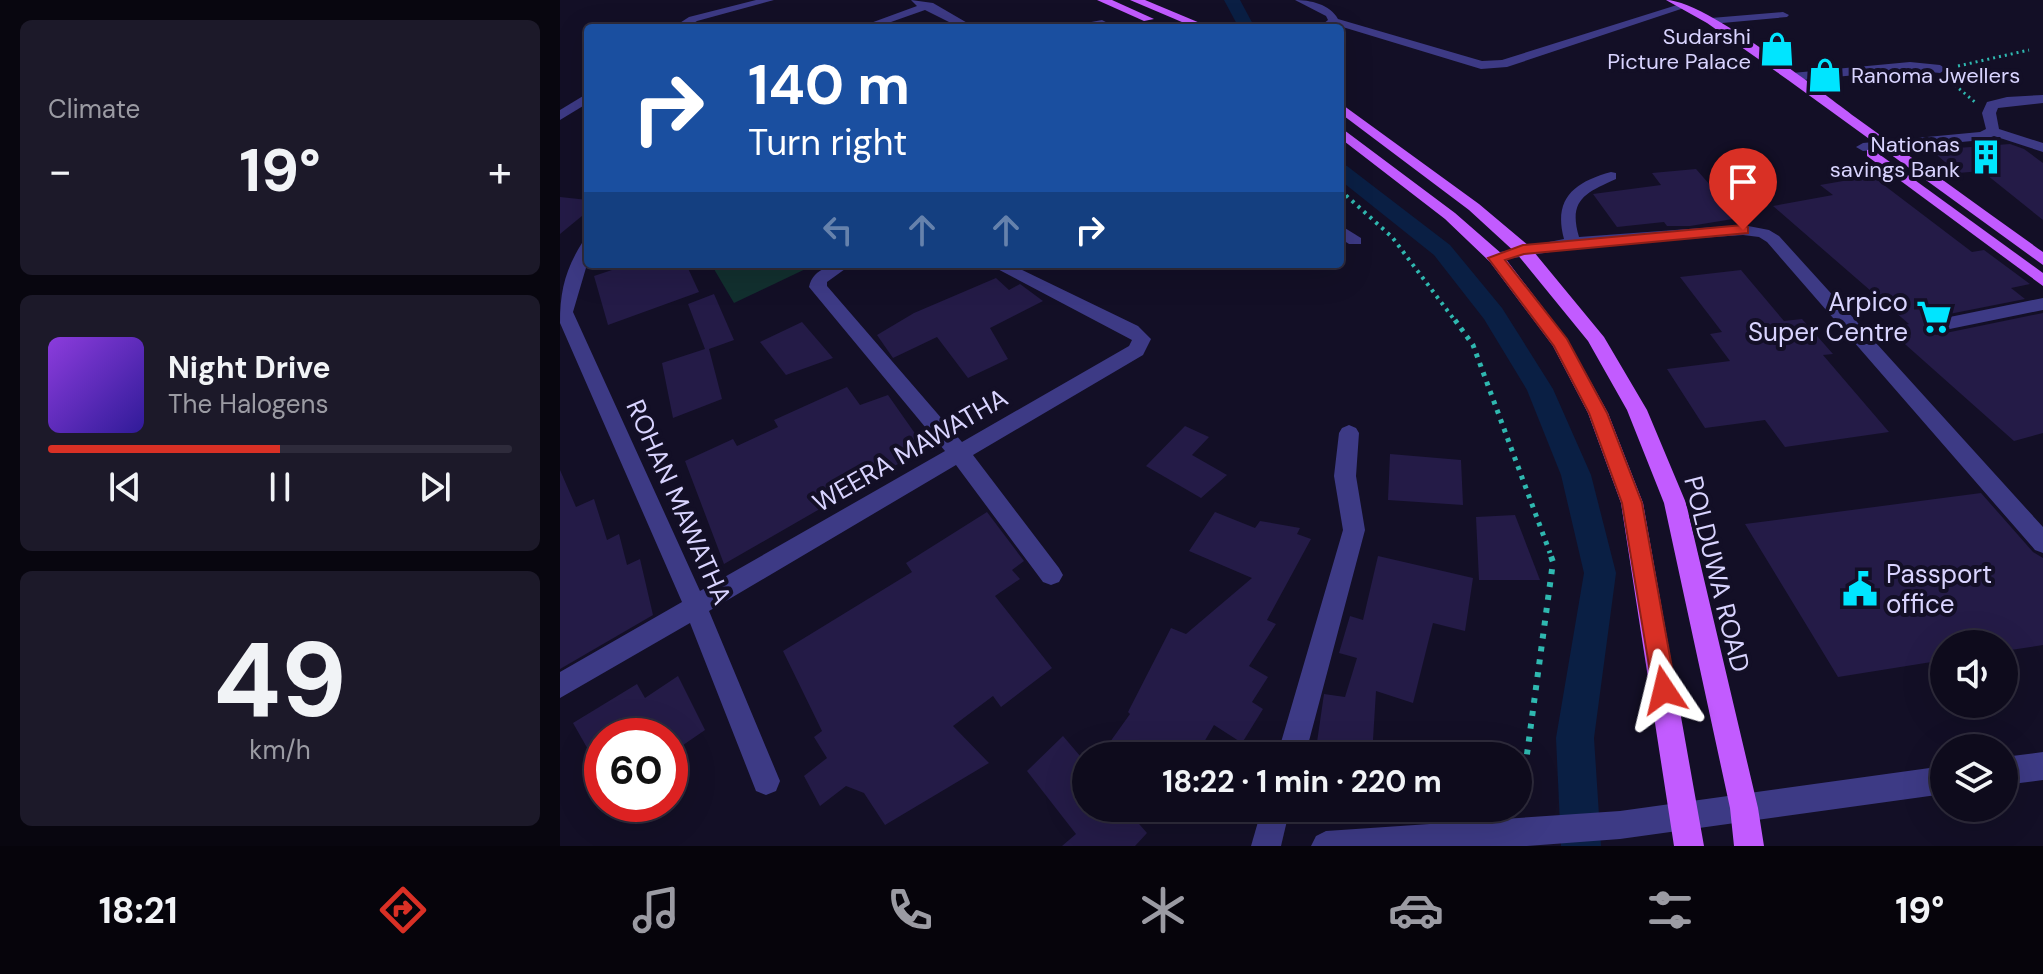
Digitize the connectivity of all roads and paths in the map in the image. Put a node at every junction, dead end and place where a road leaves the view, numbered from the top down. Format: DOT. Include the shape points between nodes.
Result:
graph roads {
  1 [pos="769,0"];
  2 [pos="913,0"];
  3 [pos="1102,0"];
  4 [pos="1135,0"];
  5 [pos="1300,0"];
  6 [pos="929,5"];
  7 [pos="1680,6"];
  8 [pos="1783,15"];
  9 [pos="1711,21"];
  10 [pos="685,24"];
  11 [pos="874,24"];
  12 [pos="963,24"];
  13 [pos="1160,24"];
  14 [pos="1196,24"];
  15 [pos="1329,24"];
  16 [pos="1344,29"];
  17 [pos="2029,50"];
  18 [pos="1940,69"];
  19 [pos="1792,77"];
  20 [pos="2043,99"];
  21 [pos="584,100"];
  22 [pos="1344,110"];
  23 [pos="1989,113"];
  24 [pos="560,116"];
  25 [pos="1993,131"];
  26 [pos="1344,134"];
  27 [pos="1882,144"];
  28 [pos="1863,147"];
  29 [pos="2043,148"];
  30 [pos="1611,176"];
  31 [pos="1344,194"];
  32 [pos="1344,233"];
  33 [pos="1355,241"];
  34 [pos="1573,244"];
  35 [pos="1523,250"];
  36 [pos="584,254"];
  37 [pos="2041,256"];
  38 [pos="1496,258"];
  39 [pos="838,268"];
  40 [pos="1004,268"];
  41 [pos="2043,281"];
  42 [pos="2043,304"];
  43 [pos="1935,326"];
  44 [pos="1349,433"];
  45 [pos="959,453"];
  46 [pos="2043,543"];
  47 [pos="1051,575"];
  48 [pos="696,608"];
  49 [pos="560,686"];
  50 [pos="1295,742"];
  51 [pos="2043,766"];
  52 [pos="2018,769"];
  53 [pos="766,781"];
  54 [pos="1930,782"];
  55 [pos="1744,808"];
  56 [pos="1686,815"];
  57 [pos="1272,822"];
  58 [pos="1528,835"];
  59 [pos="1266,846"];
  60 [pos="1326,846"];
  61 [pos="1689,846"];
  62 [pos="1749,846"];
  1 -- 10 [label="street"];
  2 -- 6 [label="street"];
  3 -- 13 [label="main road"];
  4 -- 14 [label="main road"];
  5 -- 15 [label="street" via="1330,14"];
  6 -- 11 [label="street"];
  6 -- 12 [label="street"];
  7 -- 9 [label="main road"];
  7 -- 16 [label="street" via="1503,64 1481,65"];
  7 -- 28 [label="main road"];
  8 -- 9 [label="street"];
  9 -- 19 [label="main road"];
  17 -- 18 [label="path"];
  18 -- 19 [label="street" via="1910,66"];
  18 -- 23 [label="path"];
  19 -- 27 [label="main road"];
  20 -- 23 [label="street" via="2007,101 1992,105"];
  21 -- 24 [label="street"];
  22 -- 35 [label="main road, POLDUWA ROAD"];
  23 -- 25 [label="street"];
  25 -- 27 [label="street"];
  25 -- 29 [label="street"];
  26 -- 38 [label="main road"];
  27 -- 28 [label="street"];
  27 -- 37 [label="main road"];
  28 -- 41 [label="main road"];
  30 -- 34 [label="street" via="1580,189 1569,205 1567,227"];
  31 -- 58 [label="path" via="1392,237 1473,345 1553,562 1524,759"];
  32 -- 33 [label="street"];
  34 -- 35 [label="street"];
  34 -- 46 [label="street" via="1743,230 1773,239"];
  35 -- 38 [label="street"];
  35 -- 55 [label="main road, POLDUWA ROAD" via="1595,337 1637,410 1675,503"];
  36 -- 48 [label="street, ROHAN MAWATHA" via="564,312"];
  38 -- 56 [label="main road" via="1561,343 1598,413 1632,503"];
  39 -- 45 [label="street" via="819,280 818,287"];
  40 -- 45 [label="street, WEERA MAWATHA" via="1142,339 1136,350"];
  42 -- 43 [label="street"];
  44 -- 50 [label="street" via="1345,476 1354,530"];
  45 -- 47 [label="street"];
  45 -- 48 [label="street, WEERA MAWATHA"];
  48 -- 49 [label="street, WEERA MAWATHA"];
  48 -- 53 [label="street, ROHAN MAWATHA"];
  51 -- 52 [label="street"];
  54 -- 55 [label="street"];
  55 -- 56 [label="street"];
  55 -- 62 [label="main road, POLDUWA ROAD"];
  56 -- 58 [label="street"];
  56 -- 61 [label="main road"];
  57 -- 59 [label="street"];
  58 -- 60 [label="street"];
}
